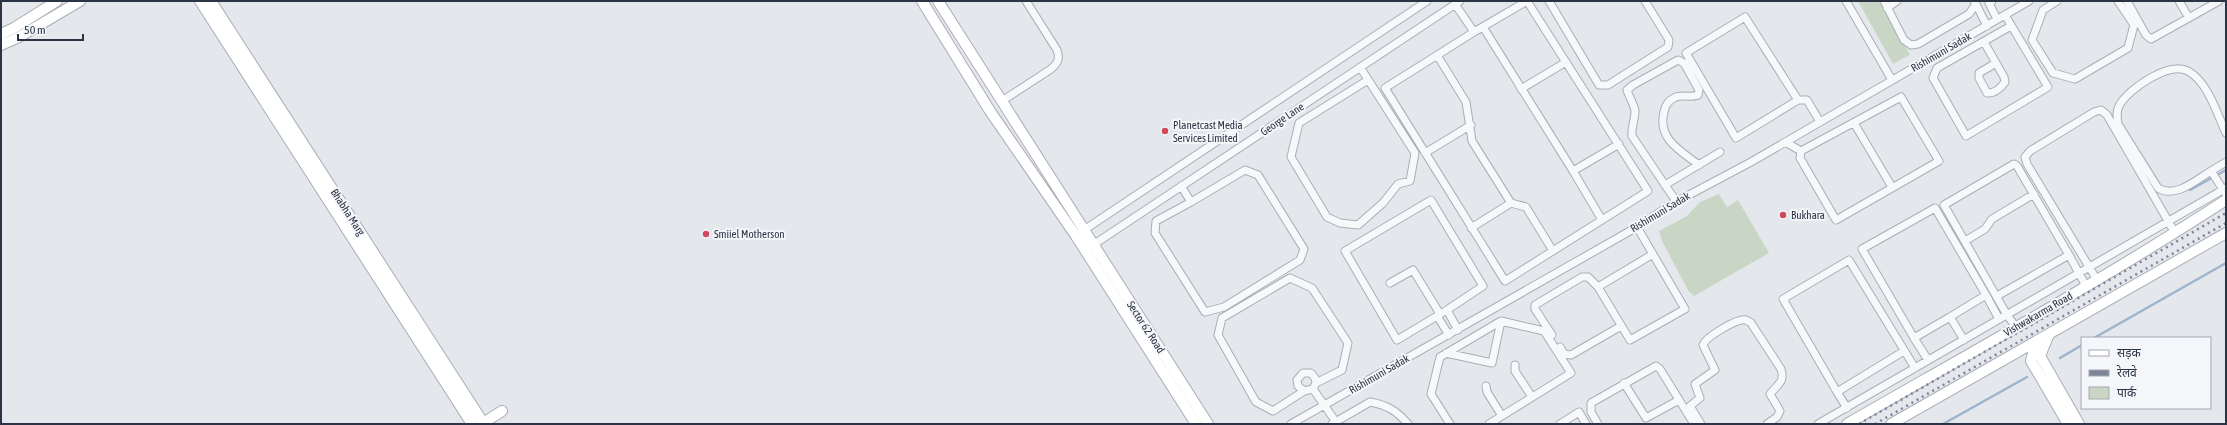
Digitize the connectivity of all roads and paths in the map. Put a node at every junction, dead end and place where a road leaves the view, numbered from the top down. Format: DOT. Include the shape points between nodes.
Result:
graph roads {
  1 [pos="57,1"];
  2 [pos="80,1"];
  3 [pos="200,1"];
  4 [pos="211,1"];
  5 [pos="922,1"];
  6 [pos="938,1"];
  7 [pos="1026,1"];
  8 [pos="1427,1"];
  9 [pos="1549,1"];
  10 [pos="1645,1"];
  11 [pos="1846,1"];
  12 [pos="1897,1"];
  13 [pos="2029,1"];
  14 [pos="2057,1"];
  15 [pos="2118,1"];
  16 [pos="2179,1"];
  17 [pos="2219,1"];
  18 [pos="1458,2"];
  19 [pos="1989,2"];
  20 [pos="2129,2"];
  21 [pos="1975,3"];
  22 [pos="1885,4"];
  23 [pos="2004,15"];
  24 [pos="2189,18"];
  25 [pos="1997,19"];
  26 [pos="1987,26"];
  27 [pos="2011,26"];
  28 [pos="1483,27"];
  29 [pos="1474,32"];
  30 [pos="1,34"];
  31 [pos="1984,42"];
  32 [pos="1,45"];
  33 [pos="1437,55"];
  34 [pos="1566,62"];
  35 [pos="1996,63"];
  36 [pos="1360,68"];
  37 [pos="1368,80"];
  38 [pos="1892,80"];
  39 [pos="1521,89"];
  40 [pos="1798,100"];
  41 [pos="1002,101"];
  42 [pos="1820,122"];
  43 [pos="1854,123"];
  44 [pos="1471,125"];
  45 [pos="2226,133"];
  46 [pos="1785,142"];
  47 [pos="1619,144"];
  48 [pos="1801,151"];
  49 [pos="1720,152"];
  50 [pos="1425,153"];
  51 [pos="2226,162"];
  52 [pos="1699,165"];
  53 [pos="2211,171"];
  54 [pos="1574,172"];
  55 [pos="1665,185"];
  56 [pos="1181,186"];
  57 [pos="1892,187"];
  58 [pos="2225,190"];
  59 [pos="2034,194"];
  60 [pos="2226,200"];
  61 [pos="1676,201"];
  62 [pos="1191,202"];
  63 [pos="1511,203"];
  64 [pos="1602,220"];
  65 [pos="2168,221"];
  66 [pos="1636,227"];
  67 [pos="1471,228"];
  68 [pos="1080,233"];
  69 [pos="2175,233"];
  70 [pos="2226,233"];
  71 [pos="1965,241"];
  72 [pos="1089,247"];
  73 [pos="1553,251"];
  74 [pos="1653,254"];
  75 [pos="2069,255"];
  76 [pos="2089,267"];
  77 [pos="2079,273"];
  78 [pos="2097,280"];
  79 [pos="1390,284"];
  80 [pos="2086,286"];
  81 [pos="1598,287"];
  82 [pos="1986,295"];
  83 [pos="1997,296"];
  84 [pos="1441,314"];
  85 [pos="2007,315"];
  86 [pos="1950,317"];
  87 [pos="2000,319"];
  88 [pos="1501,321"];
  89 [pos="1465,325"];
  90 [pos="1621,326"];
  91 [pos="2016,327"];
  92 [pos="1458,330"];
  93 [pos="1449,334"];
  94 [pos="2049,334"];
  95 [pos="1473,338"];
  96 [pos="1914,338"];
  97 [pos="1964,340"];
  98 [pos="2036,342"];
  99 [pos="1904,350"];
  100 [pos="1446,353"];
  101 [pos="1928,360"];
  102 [pos="1515,365"];
  103 [pos="1915,368"];
  104 [pos="1624,383"];
  105 [pos="1315,386"];
  106 [pos="1486,386"];
  107 [pos="1304,391"];
  108 [pos="1837,392"];
  109 [pos="1532,397"];
  110 [pos="1679,400"];
  111 [pos="1324,405"];
  112 [pos="1847,408"];
  113 [pos="502,411"];
  114 [pos="1502,416"];
  115 [pos="484,423"];
  116 [pos="1334,423"];
  117 [pos="472,424"];
  118 [pos="1196,424"];
  119 [pos="1208,424"];
  120 [pos="1291,424"];
  121 [pos="1408,424"];
  122 [pos="1450,424"];
  123 [pos="1489,424"];
  124 [pos="1560,424"];
  125 [pos="1586,424"];
  126 [pos="1598,424"];
  127 [pos="1694,424"];
  128 [pos="1701,424"];
  129 [pos="1767,424"];
  130 [pos="1818,424"];
  131 [pos="1847,424"];
  132 [pos="1891,424"];
  133 [pos="2068,424"];
  134 [pos="2079,424"];
  1 -- 30 [label="street"];
  2 -- 32 [label="street" via="20,37"];
  3 -- 117 [label="street, Bhabha Marg"];
  4 -- 115 [label="street, Bhabha Marg"];
  5 -- 68 [label="street" via="990,111"];
  6 -- 41 [label="street"];
  7 -- 41 [label="street" via="1059,57 1057,64 1051,69"];
  8 -- 68 [label="street, George Lane"];
  9 -- 10 [label="street" via="1599,86 1608,85 1668,47 1668,40"];
  11 -- 38 [label="street"];
  12 -- 22 [label="street"];
  13 -- 23 [label="street, Rishimuni Sadak"];
  14 -- 15 [label="street" via="2043,10 2032,40 2053,72 2075,79 2128,48 2134,25"];
  16 -- 24 [label="street"];
  17 -- 24 [label="street"];
  18 -- 29 [label="street"];
  18 -- 36 [label="street, George Lane"];
  19 -- 25 [label="street"];
  20 -- 24 [label="street" via="2146,35 2151,39"];
  21 -- 22 [label="street" via="1969,14 1918,44 1911,45 1904,40"];
  21 -- 26 [label="street"];
  23 -- 25 [label="street, Rishimuni Sadak"];
  23 -- 27 [label="street"];
  25 -- 26 [label="street, Rishimuni Sadak"];
  26 -- 38 [label="street, Rishimuni Sadak"];
  27 -- 31 [label="street"];
  27 -- 31 [label="street" via="2048,87 1966,136 1933,78 1938,68"];
  28 -- 29 [label="street"];
  28 -- 34 [label="street" via="1527,1"];
  28 -- 39 [label="street"];
  29 -- 33 [label="street"];
  31 -- 35 [label="street"];
  33 -- 44 [label="street" via="1466,102"];
  33 -- 50 [label="street" via="1384,88"];
  34 -- 39 [label="street"];
  34 -- 47 [label="street"];
  36 -- 37 [label="street"];
  36 -- 56 [label="street, George Lane"];
  37 -- 37 [label="street" via="1415,153 1414,167 1410,181 1398,184 1383,203 1358,225 1340,223 1327,217 1292,157 1292,152 1299,123"];
  38 -- 42 [label="street, Rishimuni Sadak"];
  39 -- 54 [label="street"];
  40 -- 40 [label="street" via="1736,138 1686,53 1745,17"];
  40 -- 42 [label="street" via="1807,100"];
  41 -- 68 [label="street"];
  42 -- 46 [label="street, Rishimuni Sadak"];
  43 -- 48 [label="street"];
  43 -- 57 [label="street"];
  43 -- 57 [label="street" via="1901,97 1938,160"];
  44 -- 50 [label="street"];
  44 -- 63 [label="street" via="1472,142"];
  45 -- 53 [label="street" via="2203,86 2196,76 2187,70 2168,69 2136,88 2119,106 2116,115 2118,124 2158,188 2165,192 2174,192"];
  46 -- 48 [label="street"];
  46 -- 61 [label="street, Rishimuni Sadak"];
  47 -- 54 [label="street"];
  47 -- 64 [label="street" via="1648,191"];
  48 -- 57 [label="street" via="1800,158 1836,220"];
  49 -- 52 [label="street"];
  50 -- 67 [label="street"];
  51 -- 53 [label="street"];
  52 -- 55 [label="street"];
  52 -- 55 [label="street" via="1670,143 1663,129 1665,105 1675,97 1698,95 1699,90 1684,63 1678,60 1627,90 1635,108 1632,136"];
  53 -- 58 [label="street"];
  54 -- 64 [label="street"];
  55 -- 61 [label="street"];
  56 -- 62 [label="street"];
  56 -- 72 [label="street, George Lane"];
  58 -- 65 [label="street"];
  59 -- 71 [label="street" via="1992,219 1985,229"];
  59 -- 71 [label="street" via="2014,164 1944,205"];
  59 -- 75 [label="street"];
  60 -- 69 [label="street, Vishwakarma Road"];
  61 -- 66 [label="street, Rishimuni Sadak"];
  62 -- 62 [label="street" via="1245,170 1258,175 1304,249 1300,260 1224,307 1205,312 1155,233 1156,221"];
  63 -- 67 [label="street"];
  63 -- 73 [label="street" via="1526,207"];
  64 -- 73 [label="street"];
  65 -- 69 [label="street"];
  65 -- 76 [label="street"];
  65 -- 76 [label="street" via="2107,115 2101,110 2094,112 2030,151 2025,157"];
  66 -- 74 [label="street"];
  66 -- 89 [label="street, Rishimuni Sadak"];
  67 -- 73 [label="street" via="1505,281"];
  68 -- 72 [label="street, Sector 62 Road"];
  69 -- 78 [label="street, Vishwakarma Road"];
  70 -- 94 [label="street, Vishwakarma Road"];
  71 -- 83 [label="street"];
  72 -- 118 [label="street, Sector 62 Road"];
  72 -- 119 [label="street, Sector 62 Road"];
  74 -- 81 [label="street"];
  74 -- 90 [label="street" via="1685,309 1630,340"];
  75 -- 77 [label="street"];
  75 -- 83 [label="street"];
  76 -- 77 [label="street"];
  76 -- 78 [label="street"];
  77 -- 80 [label="street"];
  77 -- 85 [label="street"];
  78 -- 80 [label="street, Vishwakarma Road"];
  79 -- 84 [label="street" via="1413,270"];
  80 -- 91 [label="street, Vishwakarma Road"];
  81 -- 90 [label="street"];
  81 -- 90 [label="street" via="1588,277 1582,277 1538,303 1535,308 1567,356"];
  82 -- 86 [label="street"];
  82 -- 87 [label="street"];
  82 -- 96 [label="street" via="1935,208 1862,249"];
  83 -- 85 [label="street"];
  84 -- 84 [label="street" via="1483,286 1431,200 1345,251 1397,340"];
  84 -- 92 [label="street"];
  84 -- 93 [label="street"];
  85 -- 87 [label="street"];
  85 -- 91 [label="street"];
  86 -- 96 [label="street"];
  86 -- 97 [label="street"];
  87 -- 97 [label="street"];
  88 -- 95 [label="street"];
  88 -- 100 [label="street" via="1492,363"];
  88 -- 109 [label="street" via="1544,331 1570,373"];
  89 -- 92 [label="street, Rishimuni Sadak"];
  89 -- 95 [label="street"];
  91 -- 131 [label="street, Vishwakarma Road"];
  92 -- 93 [label="street, Rishimuni Sadak"];
  93 -- 111 [label="street, Rishimuni Sadak"];
  94 -- 98 [label="street, Vishwakarma Road"];
  94 -- 134 [label="street" via="2040,356"];
  95 -- 100 [label="street"];
  96 -- 101 [label="street"];
  97 -- 101 [label="street"];
  98 -- 132 [label="street, Vishwakarma Road"];
  98 -- 133 [label="street" via="2031,361"];
  99 -- 103 [label="street"];
  99 -- 108 [label="street"];
  99 -- 108 [label="street" via="1850,260 1783,299"];
  100 -- 122 [label="street" via="1440,357 1431,394"];
  101 -- 103 [label="street"];
  102 -- 109 [label="street" via="1514,371"];
  103 -- 112 [label="street"];
  104 -- 110 [label="street" via="1656,366"];
  104 -- 110 [label="street" via="1646,418"];
  104 -- 126 [label="street" via="1591,403 1591,412"];
  105 -- 107 [label="street"];
  105 -- 107 [label="street" via="1314,375 1303,373 1298,377 1297,383"];
  105 -- 107 [label="street" via="1342,370 1348,344 1312,288 1290,278 1222,318 1218,335 1256,402 1274,411"];
  105 -- 111 [label="street"];
  106 -- 114 [label="street"];
  108 -- 112 [label="street"];
  109 -- 114 [label="street"];
  110 -- 127 [label="street"];
  111 -- 116 [label="street"];
  111 -- 120 [label="street, Rishimuni Sadak"];
  112 -- 130 [label="street"];
  113 -- 115 [label="street"];
  114 -- 123 [label="street"];
  116 -- 121 [label="street" via="1370,402 1398,412"];
  124 -- 125 [label="street" via="1579,412"];
  128 -- 129 [label="street" via="1690,406 1700,398 1695,384 1715,370 1703,345 1705,340 1718,331 1746,320 1751,323 1784,377 1781,384 1770,394 1780,411 1778,417"];
}
